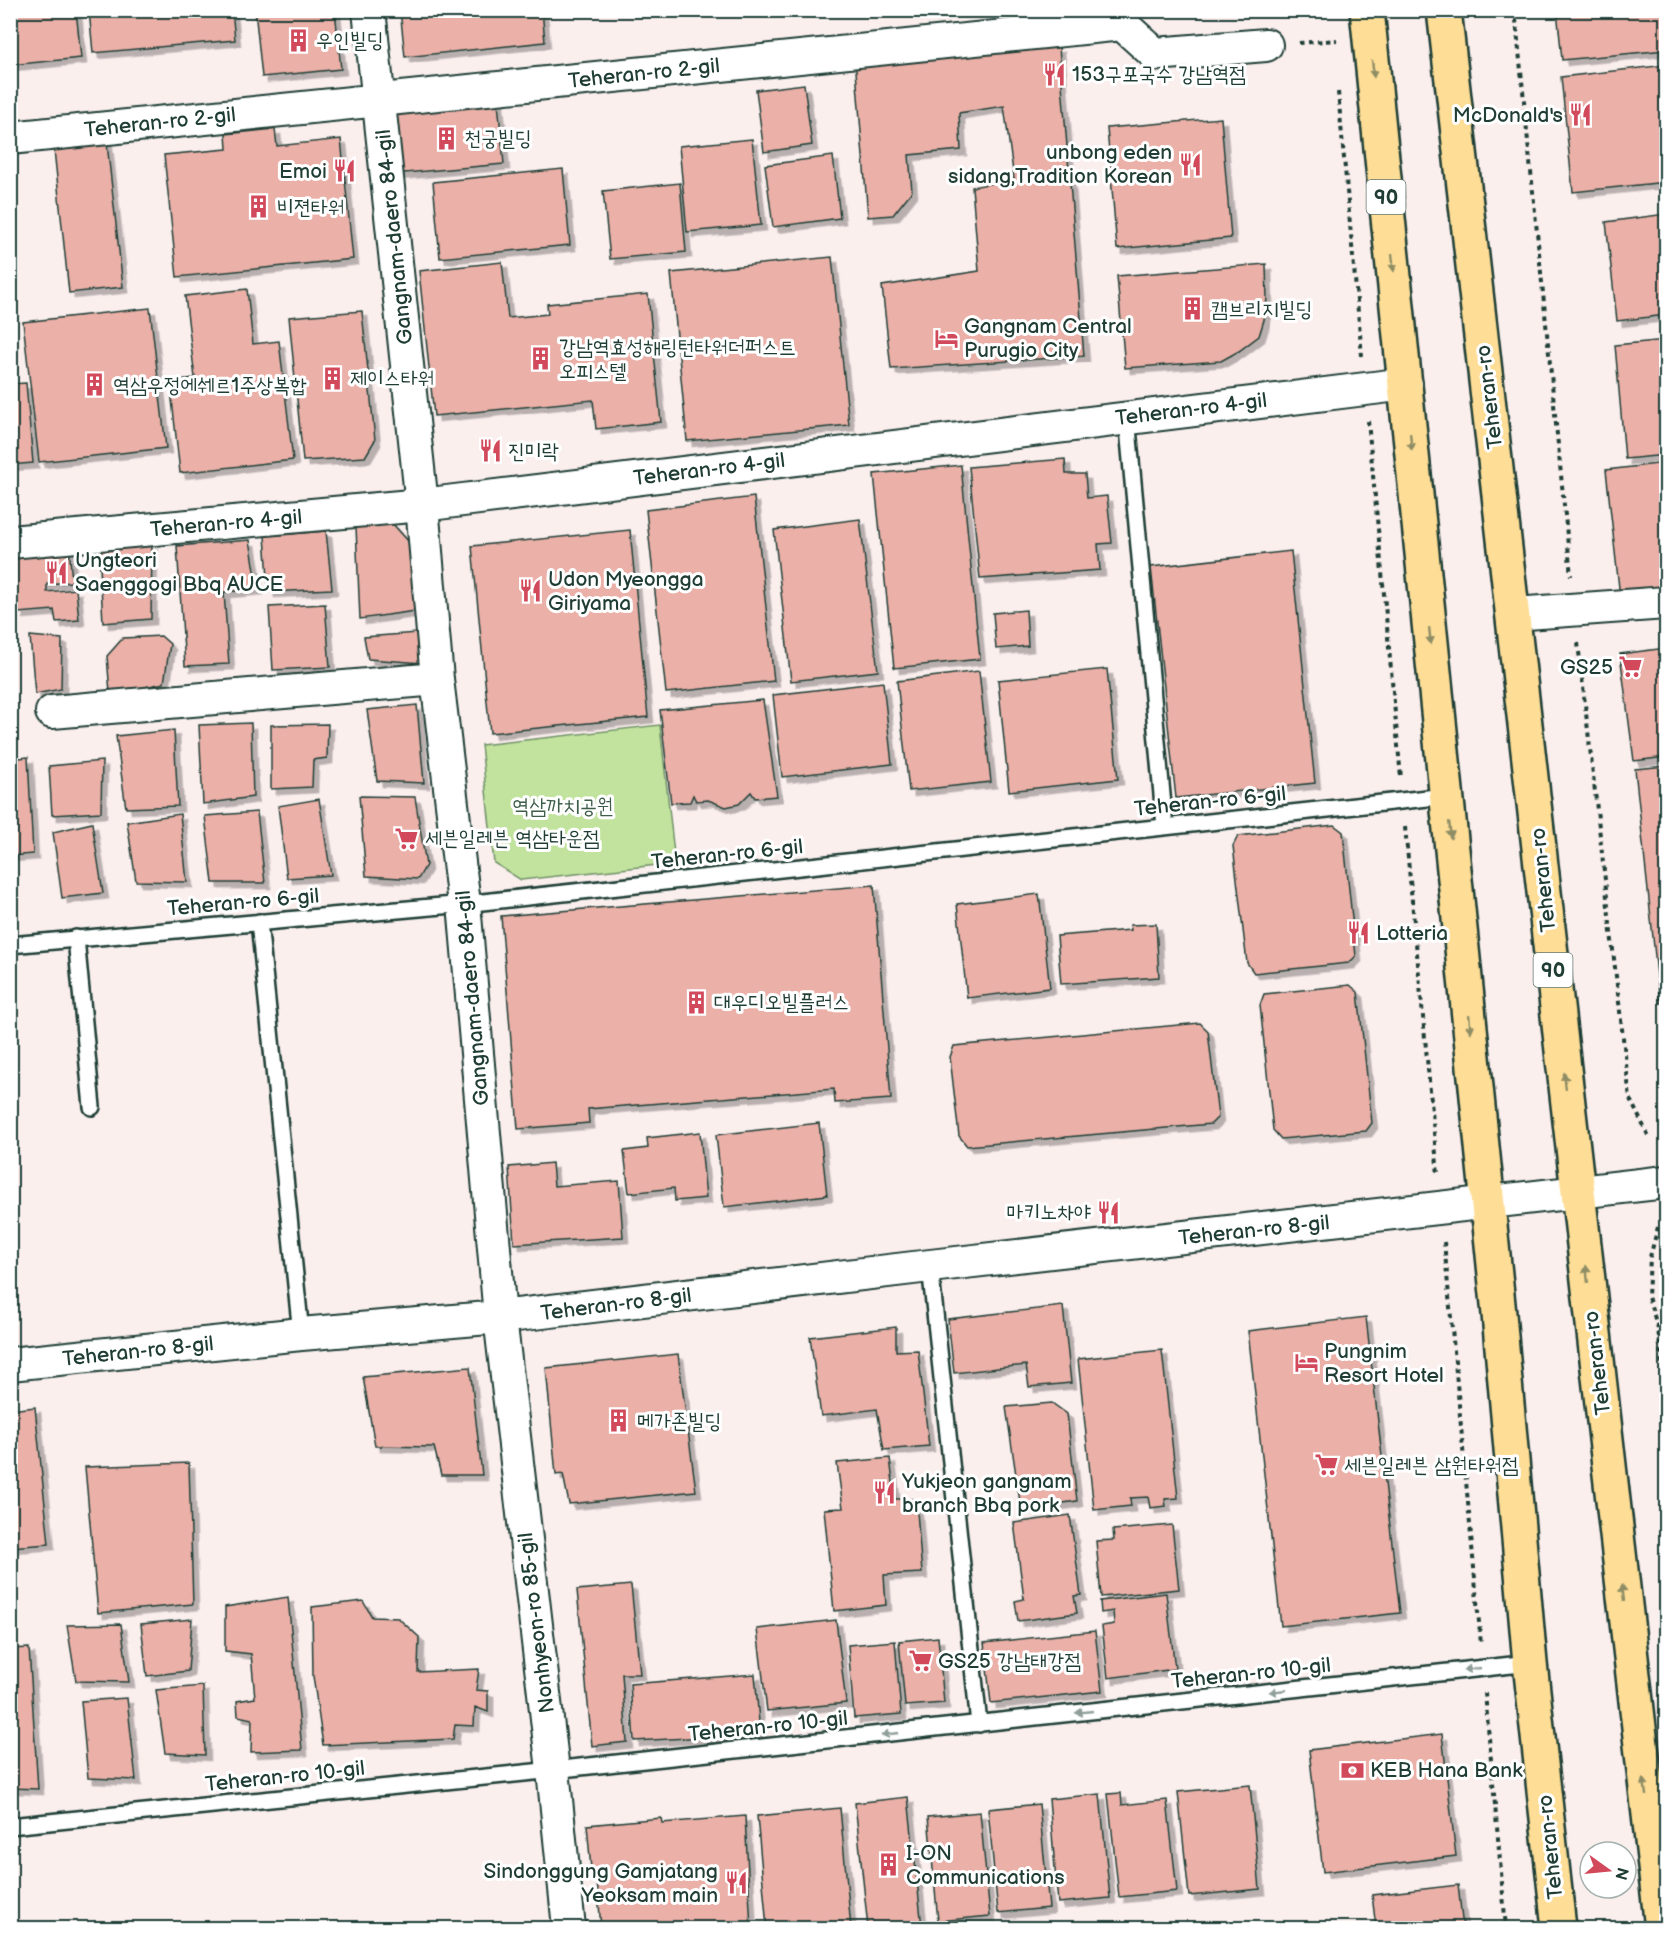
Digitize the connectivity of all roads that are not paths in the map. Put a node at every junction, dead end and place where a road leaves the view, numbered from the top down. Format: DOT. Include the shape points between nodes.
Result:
graph roads {
  1 [pos="369,10"];
  2 [pos="1444,10"];
  3 [pos="1368,24"];
  4 [pos="1266,45"];
  5 [pos="379,100"];
  6 [pos="10,138"];
  7 [pos="1406,384"];
  8 [pos="1127,417"];
  9 [pos="422,505"];
  10 [pos="10,542"];
  11 [pos="1666,603"];
  12 [pos="1514,614"];
  13 [pos="437,679"];
  14 [pos="51,712"];
  15 [pos="1446,796"];
  16 [pos="1165,827"];
  17 [pos="464,904"];
  18 [pos="259,922"];
  19 [pos="76,938"];
  20 [pos="10,945"];
  21 [pos="92,1107"];
  22 [pos="1666,1182"];
  23 [pos="1578,1193"];
  24 [pos="1486,1204"];
  25 [pos="930,1266"];
  26 [pos="501,1317"];
  27 [pos="301,1334"];
  28 [pos="10,1364"];
  29 [pos="1530,1663"];
  30 [pos="979,1724"];
  31 [pos="553,1770"];
  32 [pos="10,1826"];
  33 [pos="569,1929"];
  34 [pos="1559,1929"];
  35 [pos="1662,1929"];
  1 -- 5 [label="street, Gangnam-daero 84-gil"];
  2 -- 12 [label="main road, Teheran-ro / 90"];
  3 -- 7 [label="main road, Teheran-ro / 90, one-way"];
  4 -- 5 [label="street, Teheran-ro 2-gil" via="1155,54 1122,24"];
  5 -- 6 [label="street, Teheran-ro 2-gil"];
  5 -- 9 [label="street, Gangnam-daero 84-gil"];
  7 -- 8 [label="street, Teheran-ro 4-gil"];
  7 -- 15 [label="main road, Teheran-ro / 90, one-way"];
  8 -- 9 [label="street, Teheran-ro 4-gil"];
  8 -- 16 [label="lane"];
  9 -- 10 [label="street, Teheran-ro 4-gil"];
  9 -- 13 [label="street, Gangnam-daero 84-gil"];
  11 -- 12 [label="street"];
  23 -- 12 [label="main road, Teheran-ro / 90, one-way"];
  13 -- 14 [label="street"];
  13 -- 17 [label="street, Gangnam-daero 84-gil"];
  15 -- 16 [label="lane, Teheran-ro 6-gil"];
  15 -- 24 [label="main road, Teheran-ro / 90, one-way"];
  16 -- 17 [label="lane, Teheran-ro 6-gil"];
  17 -- 18 [label="lane, Teheran-ro 6-gil"];
  17 -- 26 [label="street, Gangnam-daero 84-gil"];
  18 -- 19 [label="lane, Teheran-ro 6-gil"];
  18 -- 27 [label="lane"];
  19 -- 20 [label="lane, Teheran-ro 6-gil"];
  19 -- 21 [label="lane"];
  22 -- 23 [label="street, Teheran-ro 8-gil"];
  23 -- 24 [label="street, Teheran-ro 8-gil"];
  35 -- 23 [label="main road, Teheran-ro / 90, one-way"];
  24 -- 25 [label="street, Teheran-ro 8-gil"];
  24 -- 29 [label="main road, Teheran-ro / 90"];
  25 -- 26 [label="street, Teheran-ro 8-gil"];
  25 -- 30 [label="lane"];
  26 -- 27 [label="street, Teheran-ro 8-gil"];
  26 -- 31 [label="street, Nonhyeon-ro 85-gil"];
  27 -- 28 [label="street, Teheran-ro 8-gil"];
  29 -- 30 [label="lane, Teheran-ro 10-gil, one-way"];
  29 -- 34 [label="main road, Teheran-ro / 90"];
  30 -- 31 [label="lane, Teheran-ro 10-gil, one-way"];
  31 -- 32 [label="lane, Teheran-ro 10-gil"];
  31 -- 33 [label="street, Nonhyeon-ro 85-gil"];
}
